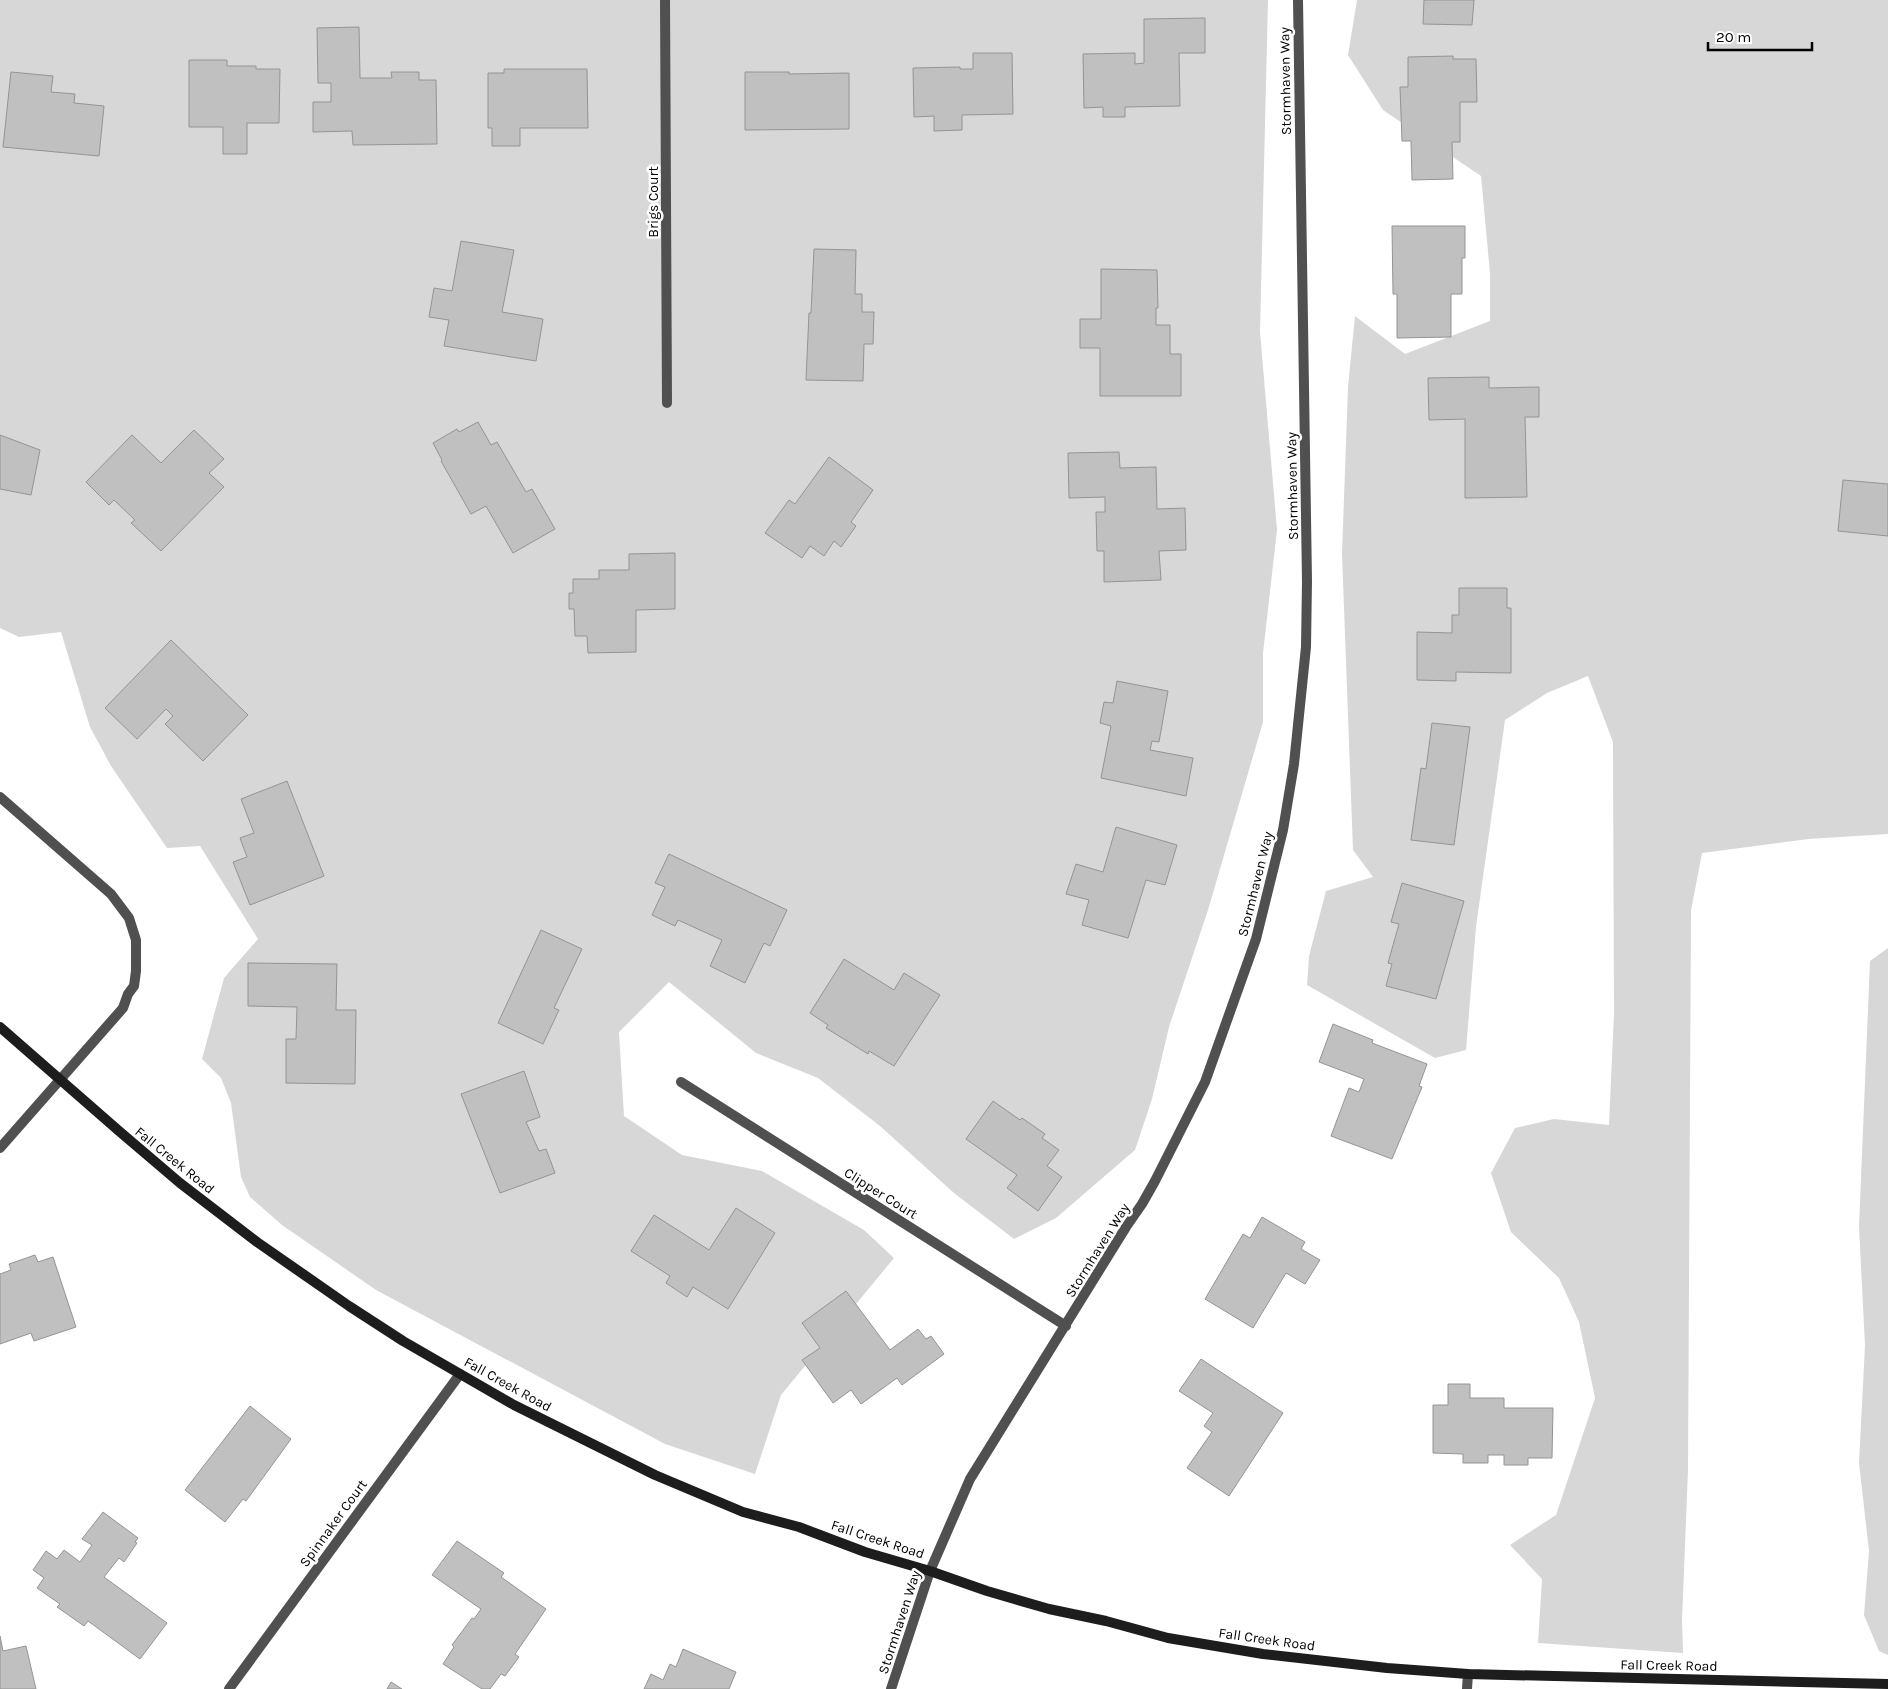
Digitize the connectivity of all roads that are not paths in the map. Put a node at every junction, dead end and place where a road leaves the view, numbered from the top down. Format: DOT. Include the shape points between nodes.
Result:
graph roads {
  1 [pos="665,0"];
  2 [pos="1298,0"];
  3 [pos="667,403"];
  4 [pos="0,798"];
  5 [pos="0,1027"];
  6 [pos="60,1080"];
  7 [pos="681,1082"];
  8 [pos="0,1148"];
  9 [pos="1066,1326"];
  10 [pos="460,1374"];
  11 [pos="930,1571"];
  12 [pos="1468,1674"];
  13 [pos="1888,1684"];
  14 [pos="229,1689"];
  15 [pos="891,1689"];
  16 [pos="1467,1689"];
  1 -- 3 [label="street, Brigs Court"];
  2 -- 9 [label="street, Stormhaven Way" via="1306,648 1294,764 1283,830 1256,939 1205,1082 1142,1204"];
  4 -- 6 [label="street" via="111,894 129,918 136,940 134,986 123,1008"];
  5 -- 6 [label="main road, Fall Creek Road"];
  6 -- 8 [label="street"];
  6 -- 10 [label="main road, Fall Creek Road" via="155,1162 257,1242 349,1306"];
  7 -- 9 [label="street, Clipper Court"];
  9 -- 11 [label="street, Stormhaven Way" via="970,1479"];
  10 -- 11 [label="main road, Fall Creek Road" via="598,1448 743,1512 799,1527"];
  10 -- 14 [label="street, Spinnaker Court"];
  11 -- 12 [label="main road, Fall Creek Road" via="1013,1599 1168,1638 1325,1662"];
  11 -- 15 [label="street, Stormhaven Way"];
  12 -- 13 [label="main road, Fall Creek Road"];
  12 -- 16 [label="street"];
}
